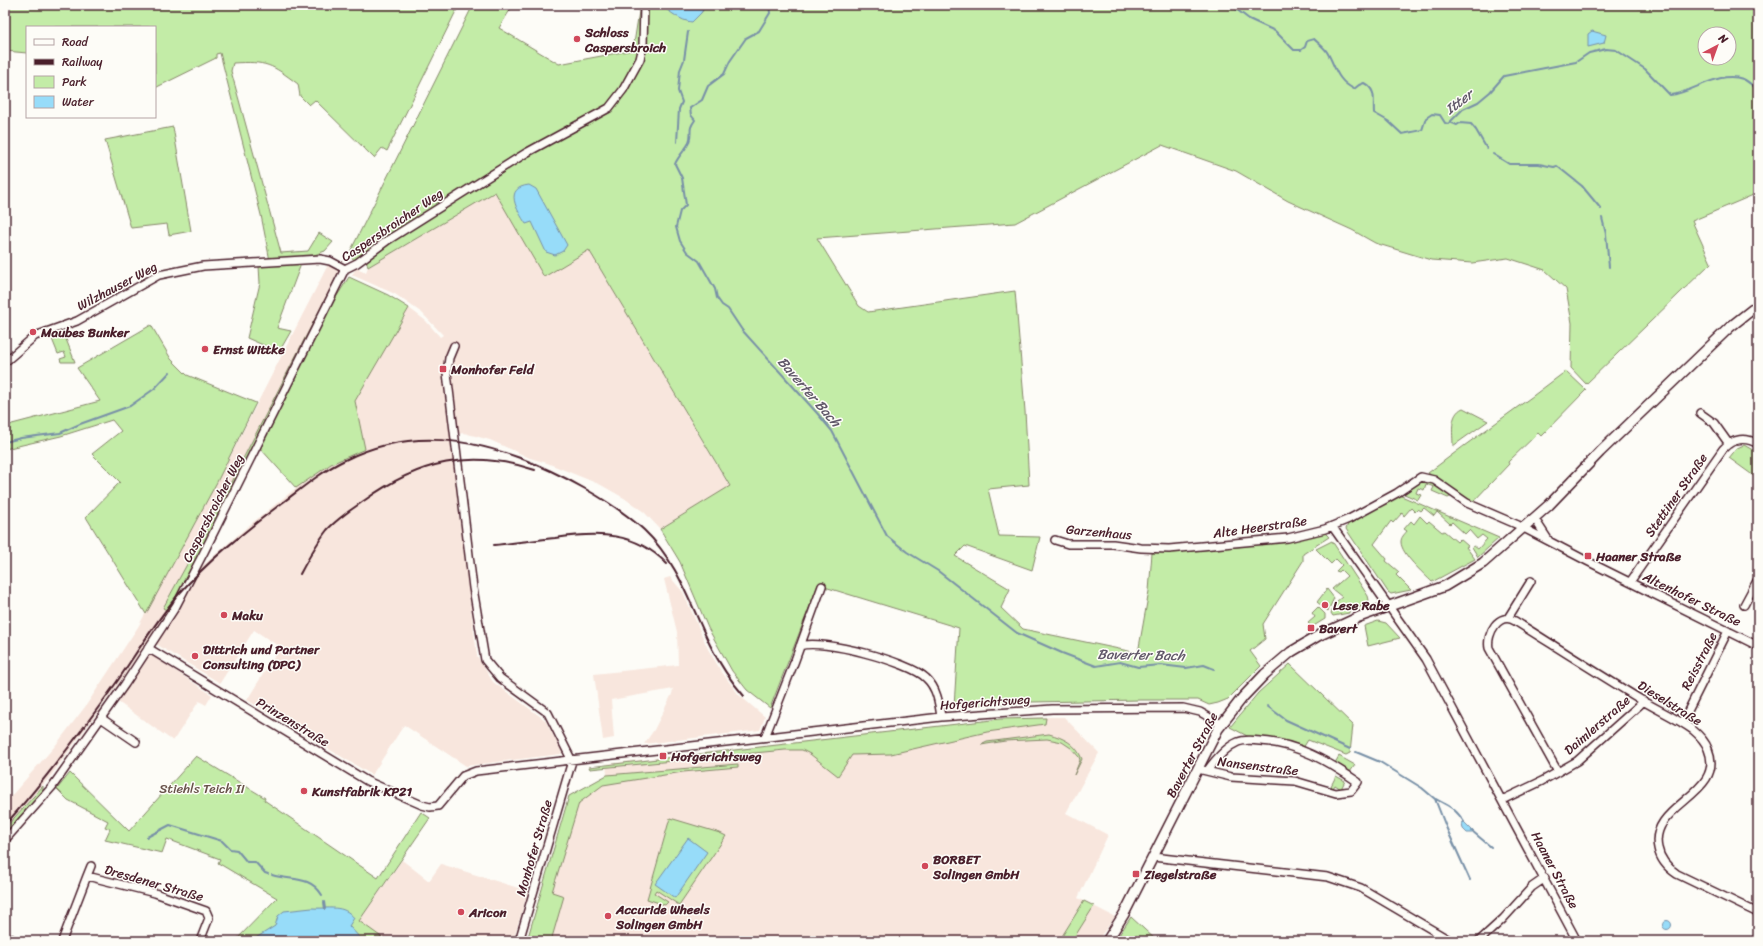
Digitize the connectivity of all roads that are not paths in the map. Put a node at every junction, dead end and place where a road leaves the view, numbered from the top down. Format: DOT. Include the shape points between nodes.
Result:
graph roads {
  1 [pos="644,5"];
  2 [pos="345,269"];
  3 [pos="1758,305"];
  4 [pos="454,346"];
  5 [pos="5,362"];
  6 [pos="1700,413"];
  7 [pos="1757,442"];
  8 [pos="1729,444"];
  9 [pos="1534,518"];
  10 [pos="1332,526"];
  11 [pos="1524,527"];
  12 [pos="1055,540"];
  13 [pos="1551,543"];
  14 [pos="1141,548"];
  15 [pos="1758,579"];
  16 [pos="1531,581"];
  17 [pos="1630,582"];
  18 [pos="822,586"];
  19 [pos="1744,605"];
  20 [pos="1389,607"];
  21 [pos="1508,618"];
  22 [pos="1728,631"];
  23 [pos="800,646"];
  24 [pos="1758,646"];
  25 [pos="148,648"];
  26 [pos="1644,701"];
  27 [pos="941,717"];
  28 [pos="101,718"];
  29 [pos="1682,723"];
  30 [pos="1221,724"];
  31 [pos="765,737"];
  32 [pos="136,742"];
  33 [pos="572,761"];
  34 [pos="1202,770"];
  35 [pos="1558,772"];
  36 [pos="1502,800"];
  37 [pos="430,807"];
  38 [pos="5,840"];
  39 [pos="1153,857"];
  40 [pos="91,866"];
  41 [pos="87,876"];
  42 [pos="1545,878"];
  43 [pos="1758,913"];
  44 [pos="5,936"];
  45 [pos="16,941"];
  46 [pos="62,941"];
  47 [pos="200,941"];
  48 [pos="519,941"];
  49 [pos="1107,941"];
  50 [pos="1450,941"];
  51 [pos="1479,941"];
  52 [pos="1577,941"];
  1 -- 2 [label="street, Caspersbroicher Weg" via="643,46 640,59 609,108 526,153"];
  2 -- 5 [label="street, Wilzhauser Weg" via="320,259 203,266 165,273 77,321 35,336"];
  2 -- 25 [label="street, Caspersbroicher Weg" via="188,585"];
  3 -- 9 [label="main road" via="1730,327"];
  4 -- 33 [label="street" via="447,373 473,588 485,660 500,678 548,713"];
  6 -- 8 [label="street" via="1714,424"];
  7 -- 8 [label="street" via="1742,439"];
  8 -- 17 [label="street, Stettiner Straße"];
  9 -- 11 [label="main road"];
  9 -- 13 [label="street, Altenhofer Straße"];
  10 -- 11 [label="street, Alte Heerstraße" via="1374,506 1421,477 1434,480 1467,502"];
  10 -- 14 [label="street, Alte Heerstraße" via="1288,538 1186,549"];
  10 -- 20 [label="street"];
  11 -- 13 [label="street, Altenhofer Straße"];
  11 -- 20 [label="main road" via="1468,573 1445,586"];
  12 -- 14 [label="street, Garzenhaus" via="1068,544 1112,544"];
  13 -- 17 [label="street, Altenhofer Straße"];
  15 -- 19 [label="street"];
  16 -- 21 [label="street"];
  17 -- 22 [label="street, Altenhofer Straße"];
  18 -- 23 [label="street"];
  20 -- 30 [label="main road, Baverter Straße" via="1328,631 1291,652 1251,687"];
  20 -- 36 [label="street, Haaner Straße" via="1426,660"];
  21 -- 26 [label="street, Dieselstraße"];
  21 -- 35 [label="street" via="1501,620 1492,629 1488,638 1489,648"];
  22 -- 24 [label="street, Altenhofer Straße"];
  22 -- 29 [label="street, Reisstraße"];
  23 -- 27 [label="street" via="810,644 856,651 914,670 927,678 932,686 938,697"];
  23 -- 31 [label="street"];
  25 -- 28 [label="street, Caspersbroicher Weg"];
  25 -- 37 [label="street, Prinzenstraße" via="367,781"];
  26 -- 29 [label="street, Dieselstraße"];
  26 -- 35 [label="street, Daimlerstraße" via="1590,750"];
  27 -- 30 [label="street, Hofgerichtsweg" via="1052,709 1182,708 1196,710"];
  27 -- 31 [label="street, Hofgerichtsweg"];
  28 -- 32 [label="street"];
  28 -- 38 [label="street, Caspersbroicher Weg" via="52,787"];
  29 -- 43 [label="street, Dieselstraße" via="1704,741 1711,757 1711,771 1705,781 1660,826 1657,842 1660,855 1667,866 1677,874"];
  30 -- 34 [label="main road, Baverter Straße"];
  31 -- 33 [label="street, Hofgerichtsweg"];
  33 -- 37 [label="street, Hofgerichtsweg" via="471,772 456,782 438,806"];
  33 -- 48 [label="street, Monhofer Straße"];
  34 -- 34 [label="street, Nansenstraße" via="1231,777 1295,781 1336,793 1351,791 1358,782 1305,751 1264,741 1238,742"];
  34 -- 39 [label="main road, Baverter Straße"];
  35 -- 36 [label="street, Daimlerstraße"];
  36 -- 42 [label="street, Haaner Straße"];
  39 -- 49 [label="main road, Baverter Straße"];
  39 -- 50 [label="street" via="1328,876 1361,888"];
  40 -- 41 [label="street, Dresdener Straße"];
  41 -- 46 [label="street, Dresdener Straße"];
  41 -- 47 [label="street, Dresdener Straße" via="156,893 206,911 209,918"];
  42 -- 51 [label="street" via="1532,887"];
  42 -- 52 [label="street, Haaner Straße"];
  44 -- 45 [label="street"];
}
